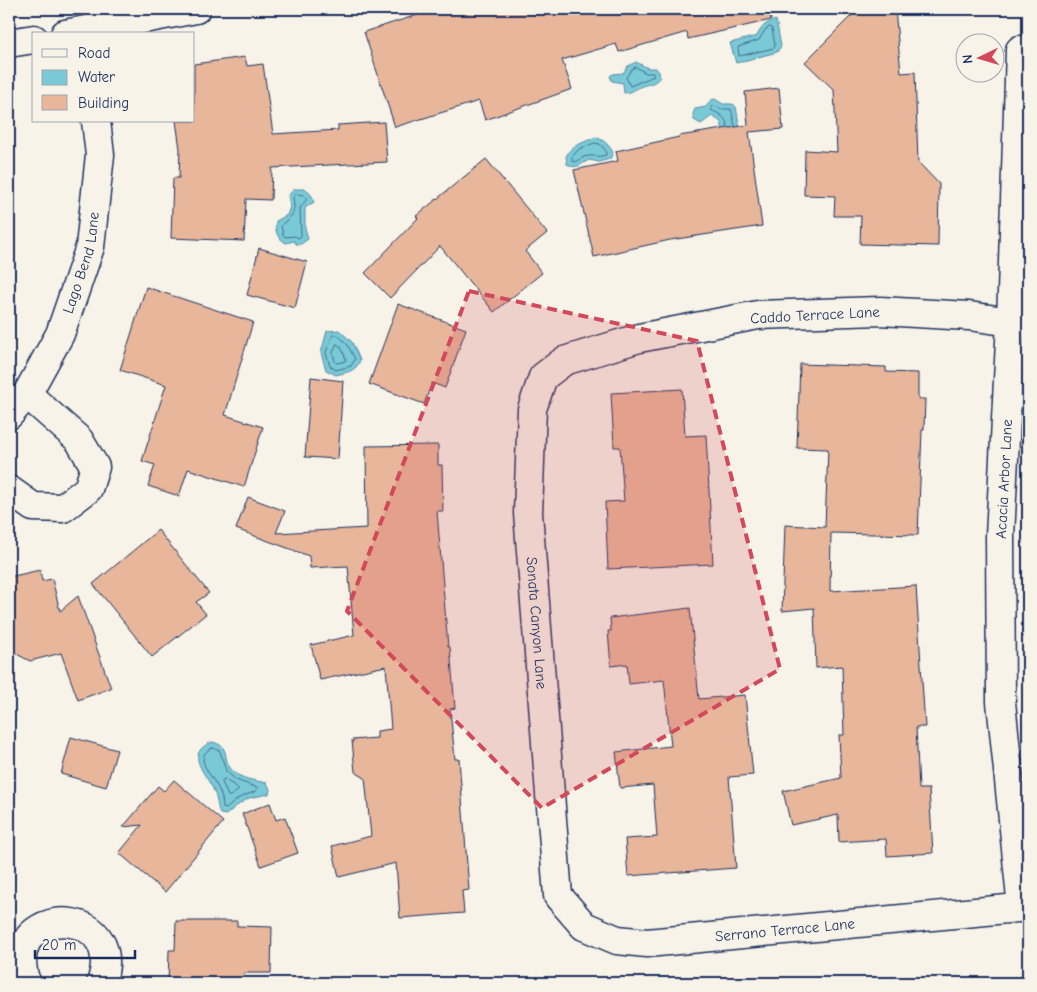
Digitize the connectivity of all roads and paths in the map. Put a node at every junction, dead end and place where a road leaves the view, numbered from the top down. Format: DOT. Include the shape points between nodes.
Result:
graph roads {
  1 [pos="196,9"];
  2 [pos="84,32"];
  3 [pos="32,39"];
  4 [pos="9,43"];
  5 [pos="1020,50"];
  6 [pos="96,122"];
  7 [pos="1011,322"];
  8 [pos="564,362"];
  9 [pos="28,394"];
  10 [pos="9,416"];
  11 [pos="9,490"];
  12 [pos="558,896"];
  13 [pos="1025,908"];
  14 [pos="19,973"];
  15 [pos="101,983"];
  1 -- 2 [label="street"];
  3 -- 4 [label="street"];
  5 -- 7 [label="street, Acacia Arbor Lane"];
  6 -- 9 [label="street, Lago Bend Lane" via="100,155 90,247 60,334"];
  7 -- 8 [label="street, Caddo Terrace Lane" via="880,311 758,315 639,338"];
  7 -- 13 [label="street, Acacia Arbor Lane" via="1000,536 1001,702"];
  8 -- 12 [label="street, Sonata Canyon Lane" via="543,377 532,409 528,513"];
  9 -- 10 [label="street, Lago Bend Lane"];
  9 -- 11 [label="street" via="79,440 95,467 88,489 63,508 34,507"];
  12 -- 13 [label="street, Serrano Terrace Lane" via="584,926 617,940 647,943"];
  14 -- 15 [label="street" via="28,940 39,929 66,921 80,924 101,944 106,958"];
}
